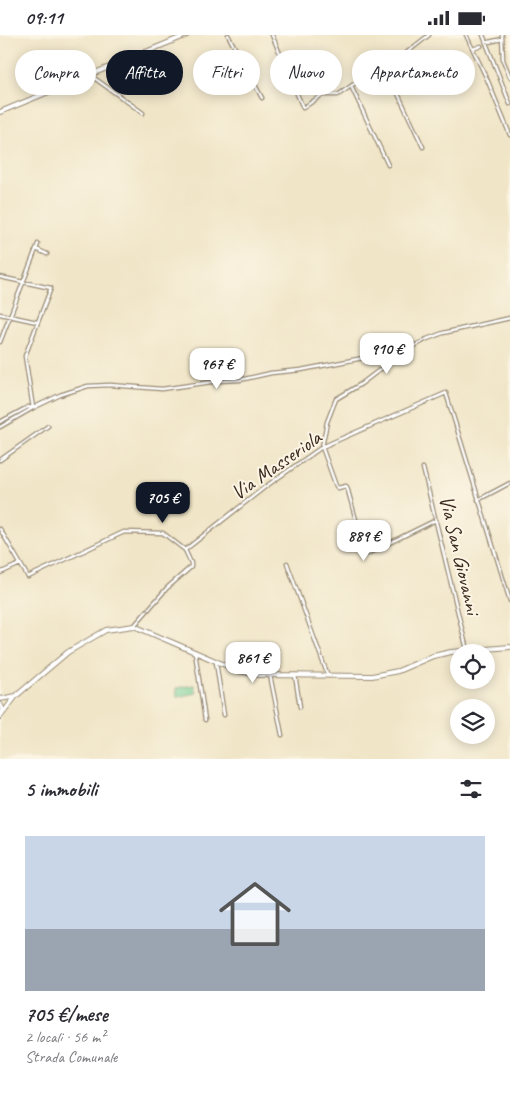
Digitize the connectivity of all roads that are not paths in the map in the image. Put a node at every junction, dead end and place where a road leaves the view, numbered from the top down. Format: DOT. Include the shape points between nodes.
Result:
graph roads {
  1 [pos="187,35"];
  2 [pos="228,35"];
  3 [pos="272,35"];
  4 [pos="429,35"];
  5 [pos="466,35"];
  6 [pos="483,35"];
  7 [pos="502,37"];
  8 [pos="489,42"];
  9 [pos="481,46"];
  10 [pos="473,49"];
  11 [pos="412,50"];
  12 [pos="96,73"];
  13 [pos="510,77"];
  14 [pos="96,79"];
  15 [pos="351,86"];
  16 [pos="40,95"];
  17 [pos="399,95"];
  18 [pos="262,98"];
  19 [pos="510,104"];
  20 [pos="0,111"];
  21 [pos="143,113"];
  22 [pos="510,135"];
  23 [pos="423,147"];
  24 [pos="388,165"];
  25 [pos="38,244"];
  26 [pos="36,249"];
  27 [pos="47,253"];
  28 [pos="0,277"];
  29 [pos="23,282"];
  30 [pos="0,314"];
  31 [pos="10,317"];
  32 [pos="510,318"];
  33 [pos="37,322"];
  34 [pos="0,342"];
  35 [pos="403,352"];
  36 [pos="33,408"];
  37 [pos="0,423"];
  38 [pos="48,426"];
  39 [pos="0,427"];
  40 [pos="322,447"];
  41 [pos="0,460"];
  42 [pos="424,468"];
  43 [pos="510,483"];
  44 [pos="478,499"];
  45 [pos="436,520"];
  46 [pos="0,529"];
  47 [pos="185,550"];
  48 [pos="20,563"];
  49 [pos="287,563"];
  50 [pos="0,573"];
  51 [pos="510,601"];
  52 [pos="134,626"];
  53 [pos="466,644"];
  54 [pos="510,647"];
  55 [pos="495,648"];
  56 [pos="450,651"];
  57 [pos="195,652"];
  58 [pos="216,662"];
  59 [pos="270,675"];
  60 [pos="295,675"];
  61 [pos="328,676"];
  62 [pos="16,696"];
  63 [pos="0,699"];
  64 [pos="0,703"];
  65 [pos="300,707"];
  66 [pos="224,715"];
  67 [pos="1,716"];
  68 [pos="205,720"];
  69 [pos="282,735"];
  1 -- 12 [label="street"];
  2 -- 18 [label="street"];
  3 -- 15 [label="street" via="303,108 322,95 338,95"];
  4 -- 11 [label="street"];
  5 -- 10 [label="street"];
  6 -- 19 [label="street"];
  7 -- 8 [label="street"];
  7 -- 13 [label="street" via="503,60"];
  9 -- 10 [label="street"];
  10 -- 22 [label="street"];
  14 -- 21 [label="street"];
  15 -- 24 [label="street"];
  16 -- 20 [label="street"];
  17 -- 23 [label="street"];
  25 -- 26 [label="street"];
  26 -- 27 [label="street"];
  26 -- 29 [label="street"];
  28 -- 29 [label="street"];
  29 -- 31 [label="street"];
  29 -- 33 [label="street" via="51,288"];
  30 -- 31 [label="street"];
  31 -- 33 [label="street"];
  31 -- 34 [label="street"];
  32 -- 35 [label="street" via="443,333"];
  33 -- 36 [label="street" via="25,356"];
  35 -- 36 [label="street" via="240,380 162,389 88,386"];
  35 -- 40 [label="street" via="336,399"];
  36 -- 37 [label="street" via="28,407"];
  36 -- 39 [label="street"];
  38 -- 41 [label="street"];
  40 -- 44 [label="street, Via Masseriola" via="446,393"];
  40 -- 45 [label="street" via="336,486 347,487 367,554"];
  40 -- 47 [label="street, Via Masseriola"];
  42 -- 45 [label="street, Via San Giovanni"];
  43 -- 44 [label="street"];
  44 -- 51 [label="street"];
  45 -- 53 [label="street, Via San Giovanni"];
  46 -- 48 [label="street"];
  47 -- 48 [label="street" via="162,533 124,532 28,577"];
  47 -- 52 [label="street" via="191,567 167,588"];
  48 -- 50 [label="street"];
  49 -- 61 [label="street"];
  52 -- 57 [label="street"];
  52 -- 62 [label="street" via="106,630 68,652"];
  54 -- 55 [label="street"];
  56 -- 61 [label="street" via="385,674"];
  57 -- 58 [label="street"];
  57 -- 68 [label="street"];
  58 -- 59 [label="street" via="245,673"];
  58 -- 66 [label="street"];
  59 -- 60 [label="street"];
  59 -- 69 [label="street"];
  60 -- 61 [label="street"];
  60 -- 65 [label="street"];
  62 -- 63 [label="street"];
  62 -- 67 [label="street"];
  64 -- 67 [label="street"];
}
